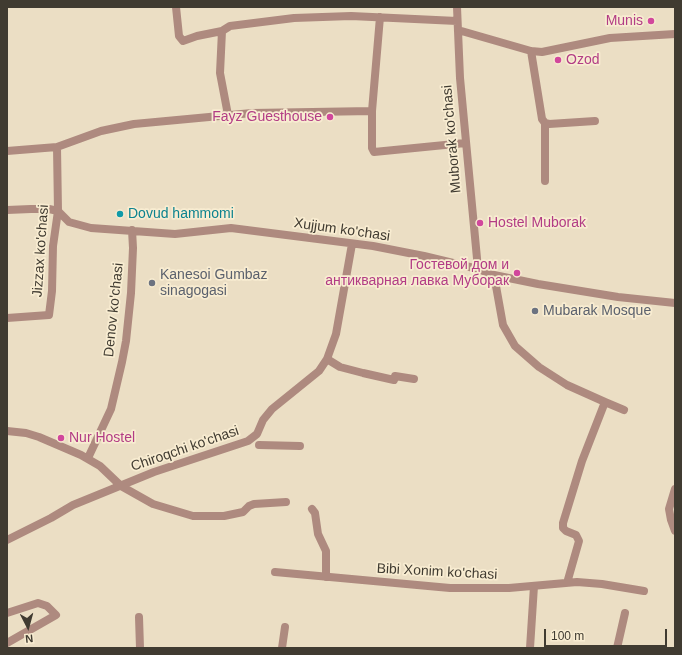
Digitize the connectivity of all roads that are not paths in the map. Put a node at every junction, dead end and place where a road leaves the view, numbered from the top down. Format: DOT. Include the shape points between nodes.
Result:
graph roads {
  1 [pos="176,7"];
  2 [pos="457,7"];
  3 [pos="380,17"];
  4 [pos="457,21"];
  5 [pos="458,30"];
  6 [pos="222,31"];
  7 [pos="675,34"];
  8 [pos="531,51"];
  9 [pos="372,111"];
  10 [pos="228,115"];
  11 [pos="595,121"];
  12 [pos="545,123"];
  13 [pos="465,143"];
  14 [pos="57,146"];
  15 [pos="7,151"];
  16 [pos="545,181"];
  17 [pos="7,210"];
  18 [pos="58,211"];
  19 [pos="132,230"];
  20 [pos="352,244"];
  21 [pos="478,269"];
  22 [pos="494,275"];
  23 [pos="675,303"];
  24 [pos="7,318"];
  25 [pos="327,359"];
  26 [pos="414,379"];
  27 [pos="604,402"];
  28 [pos="624,410"];
  29 [pos="7,431"];
  30 [pos="259,445"];
  31 [pos="300,446"];
  32 [pos="88,458"];
  33 [pos="121,486"];
  34 [pos="675,489"];
  35 [pos="286,502"];
  36 [pos="312,509"];
  37 [pos="675,531"];
  38 [pos="7,540"];
  39 [pos="275,572"];
  40 [pos="326,577"];
  41 [pos="566,583"];
  42 [pos="534,586"];
  43 [pos="644,591"];
  44 [pos="7,613"];
  45 [pos="625,613"];
  46 [pos="138,617"];
  47 [pos="285,627"];
  48 [pos="7,643"];
  49 [pos="140,648"];
  50 [pos="282,648"];
  51 [pos="530,648"];
  52 [pos="616,648"];
  1 -- 6 [label="street" via="179,36 183,41"];
  2 -- 4 [label="street, Muborak ko'chasi"];
  3 -- 4 [label="street"];
  3 -- 6 [label="street" via="294,18 230,26"];
  3 -- 9 [label="street"];
  4 -- 5 [label="street, Muborak ko'chasi"];
  5 -- 8 [label="street"];
  5 -- 13 [label="street, Muborak ko'chasi"];
  6 -- 10 [label="street" via="220,73"];
  7 -- 8 [label="street" via="610,38 542,52"];
  8 -- 12 [label="street" via="542,119"];
  9 -- 10 [label="street" via="252,112"];
  9 -- 13 [label="street" via="374,152"];
  10 -- 14 [label="street" via="129,125 101,131"];
  11 -- 12 [label="street"];
  12 -- 16 [label="street"];
  13 -- 21 [label="street, Muborak ko'chasi"];
  14 -- 15 [label="street"];
  14 -- 18 [label="street, Jizzax ko'chasi"];
  17 -- 18 [label="street"];
  18 -- 19 [label="street, Xujjum ko'chasi" via="69,222 91,228"];
  18 -- 24 [label="street, Jizzax ko'chasi" via="49,315"];
  19 -- 20 [label="street, Xujjum ko'chasi" via="175,234 231,228"];
  19 -- 32 [label="street, Denov ko'chasi" via="131,293 122,362 111,409"];
  20 -- 21 [label="street, Xujjum ko'chasi" via="424,256"];
  20 -- 25 [label="street, Chiroqchi ko'chasi" via="336,334"];
  21 -- 22 [label="street, Xujjum ko'chasi"];
  22 -- 23 [label="street, Xujjum ko'chasi" via="618,297"];
  22 -- 27 [label="street" via="503,326 515,346 539,367 567,385"];
  25 -- 26 [label="street" via="340,367 363,373 394,380 395,376"];
  25 -- 33 [label="street, Chiroqchi ko'chasi" via="319,371 272,409 257,434 248,441 154,472"];
  27 -- 28 [label="street"];
  27 -- 41 [label="street" via="563,523 563,528 576,535 579,541"];
  29 -- 32 [label="street" via="39,437"];
  30 -- 31 [label="street"];
  32 -- 33 [label="street"];
  33 -- 35 [label="street" via="153,504 193,516 224,516 243,512 254,504"];
  33 -- 38 [label="street, Chiroqchi ko'chasi" via="73,505"];
  34 -- 37 [label="street" via="669,508"];
  36 -- 40 [label="street" via="318,534 326,552"];
  39 -- 40 [label="street, Bibi Xonim ko'chasi"];
  40 -- 42 [label="street, Bibi Xonim ko'chasi" via="450,588"];
  41 -- 42 [label="street, Bibi Xonim ko'chasi"];
  41 -- 43 [label="street, Bibi Xonim ko'chasi" via="602,584"];
  42 -- 51 [label="street"];
  44 -- 48 [label="street" via="38,603 47,606 56,615"];
  45 -- 52 [label="street"];
  46 -- 49 [label="street"];
  47 -- 50 [label="street"];
}
